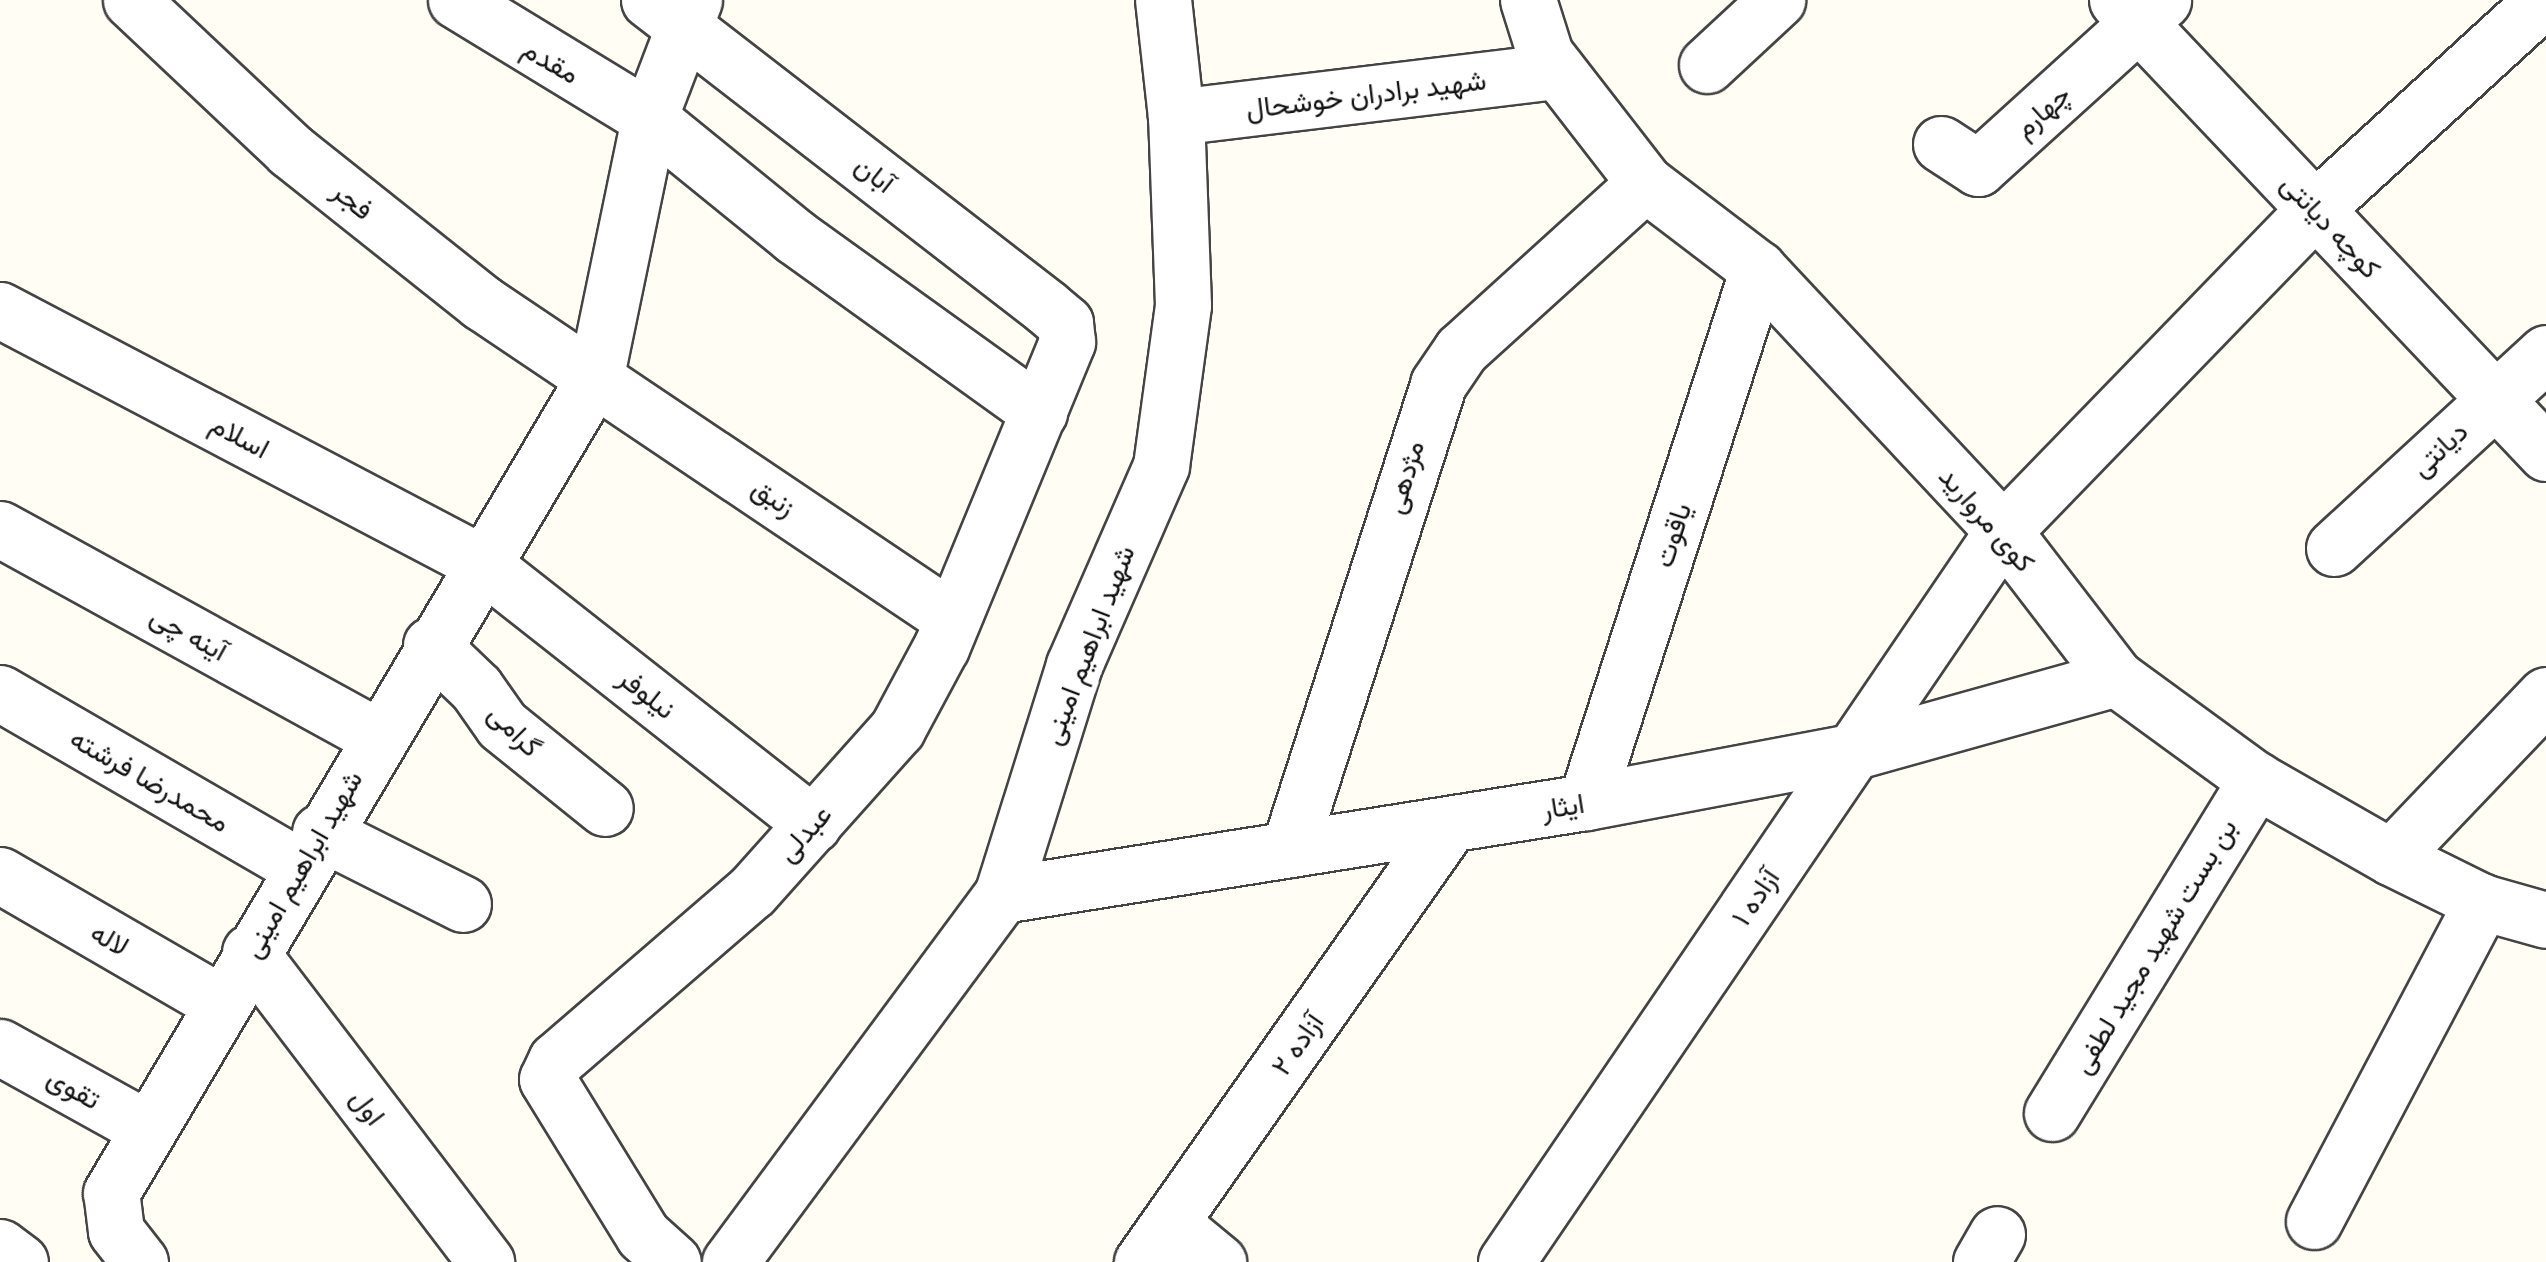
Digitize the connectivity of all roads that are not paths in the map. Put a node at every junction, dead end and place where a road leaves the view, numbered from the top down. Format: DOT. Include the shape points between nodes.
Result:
graph roads {
  1 [pos="131,0"];
  2 [pos="456,0"];
  3 [pos="1162,0"];
  4 [pos="1528,0"];
  5 [pos="1777,0"];
  6 [pos="2542,0"];
  7 [pos="2139,8"];
  8 [pos="675,9"];
  9 [pos="1706,64"];
  10 [pos="1557,71"];
  11 [pos="1176,117"];
  12 [pos="649,118"];
  13 [pos="1941,144"];
  14 [pos="1645,183"];
  15 [pos="2315,209"];
  16 [pos="1758,268"];
  17 [pos="0,310"];
  18 [pos="1065,323"];
  19 [pos="2546,353"];
  20 [pos="596,375"];
  21 [pos="2494,398"];
  22 [pos="1039,412"];
  23 [pos="2546,452"];
  24 [pos="0,529"];
  25 [pos="2002,532"];
  26 [pos="2334,548"];
  27 [pos="480,562"];
  28 [pos="952,618"];
  29 [pos="430,646"];
  30 [pos="2116,678"];
  31 [pos="0,693"];
  32 [pos="2546,695"];
  33 [pos="377,736"];
  34 [pos="1854,751"];
  35 [pos="2256,780"];
  36 [pos="1586,802"];
  37 [pos="605,808"];
  38 [pos="813,824"];
  39 [pos="1450,824"];
  40 [pos="310,849"];
  41 [pos="1289,849"];
  42 [pos="2391,857"];
  43 [pos="0,876"];
  44 [pos="1002,895"];
  45 [pos="2482,902"];
  46 [pos="463,904"];
  47 [pos="2546,920"];
  48 [pos="250,952"];
  49 [pos="221,1003"];
  50 [pos="0,1047"];
  51 [pos="2052,1112"];
  52 [pos="148,1128"];
  53 [pos="2314,1221"];
  54 [pos="1157,1243"];
  55 [pos="0,1247"];
  56 [pos="134,1254"];
  57 [pos="20,1262"];
  58 [pos="486,1262"];
  59 [pos="673,1262"];
  60 [pos="730,1262"];
  61 [pos="1218,1262"];
  62 [pos="1506,1262"];
  1 -- 20 [label="street, فجر" via="290,150 482,302"];
  2 -- 12 [label="street, مقدم"];
  3 -- 11 [label="street, شهید ابراهیم امینی"];
  4 -- 10 [label="street, کوی مروارید"];
  5 -- 9 [label="street"];
  6 -- 15 [label="street, آزاده ۱"];
  7 -- 13 [label="street, چهارم" via="1978,168"];
  7 -- 15 [label="street, کوچه دیانتی"];
  8 -- 12 [label="street, شهید ابراهیم امینی"];
  8 -- 18 [label="street, آبان"];
  10 -- 11 [label="street, شهید برادران خوشحال"];
  10 -- 14 [label="street, کوی مروارید"];
  11 -- 44 [label="street, شهید ابراهیم امینی" via="1183,305 1160,466 1074,665"];
  12 -- 20 [label="street, شهید ابراهیم امینی"];
  12 -- 22 [label="street, مقدم" via="794,236"];
  14 -- 16 [label="street, کوی مروارید"];
  14 -- 41 [label="street, مژدهی" via="1461,350 1438,384"];
  15 -- 21 [label="street, کوچه دیانتی"];
  15 -- 25 [label="street, آزاده ۱"];
  16 -- 25 [label="street, کوی مروارید"];
  16 -- 36 [label="street, یاقوت"];
  17 -- 27 [label="street, اسلام"];
  18 -- 22 [label="street, عبدلی" via="1067,342"];
  19 -- 21 [label="street, دیانتی"];
  20 -- 27 [label="street, شهید ابراهیم امینی"];
  20 -- 28 [label="street, زنبق"];
  21 -- 23 [label="street, کوچه دیانتی"];
  21 -- 26 [label="street, دیانتی"];
  22 -- 28 [label="street, عبدلی"];
  24 -- 33 [label="street, آینه چی"];
  25 -- 30 [label="street, کوی مروارید"];
  25 -- 34 [label="street, آزاده ۱"];
  27 -- 29 [label="street, شهید ابراهیم امینی"];
  27 -- 38 [label="street, نیلوفر"];
  28 -- 38 [label="street, عبدلی" via="897,729"];
  29 -- 33 [label="street, شهید ابراهیم امینی"];
  29 -- 37 [label="street, گرامی" via="502,725"];
  30 -- 34 [label="street, ایثار"];
  30 -- 35 [label="street, کوی مروارید"];
  31 -- 40 [label="street, محمدرضا فرشته"];
  32 -- 42 [label="street"];
  33 -- 40 [label="street, شهید ابراهیم امینی"];
  34 -- 36 [label="street, ایثار"];
  34 -- 62 [label="street, آزاده ۱"];
  35 -- 42 [label="street, کوی مروارید"];
  35 -- 51 [label="street, بن بست شهید مجید لطفی"];
  36 -- 39 [label="street, ایثار"];
  38 -- 59 [label="street, عبدلی" via="710,929 556,1060 548,1079 643,1235"];
  39 -- 41 [label="street, ایثار"];
  39 -- 54 [label="street, آزاده ۲"];
  40 -- 46 [label="street, محمدرضا فرشته"];
  40 -- 48 [label="street, شهید ابراهیم امینی"];
  41 -- 44 [label="street, ایثار"];
  42 -- 45 [label="street, کوی مروارید"];
  43 -- 49 [label="street, لاله"];
  44 -- 60 [label="street, شهید ابراهیم امینی"];
  45 -- 47 [label="street, کوی مروارید"];
  45 -- 53 [label="street"];
  48 -- 49 [label="street, شهید ابراهیم امینی"];
  48 -- 58 [label="street, اول"];
  49 -- 52 [label="street, شهید ابراهیم امینی"];
  50 -- 52 [label="street, تقوی"];
  52 -- 56 [label="street, شهید ابراهیم امینی" via="111,1193"];
  54 -- 61 [label="street"];
  55 -- 57 [label="street"];
}
